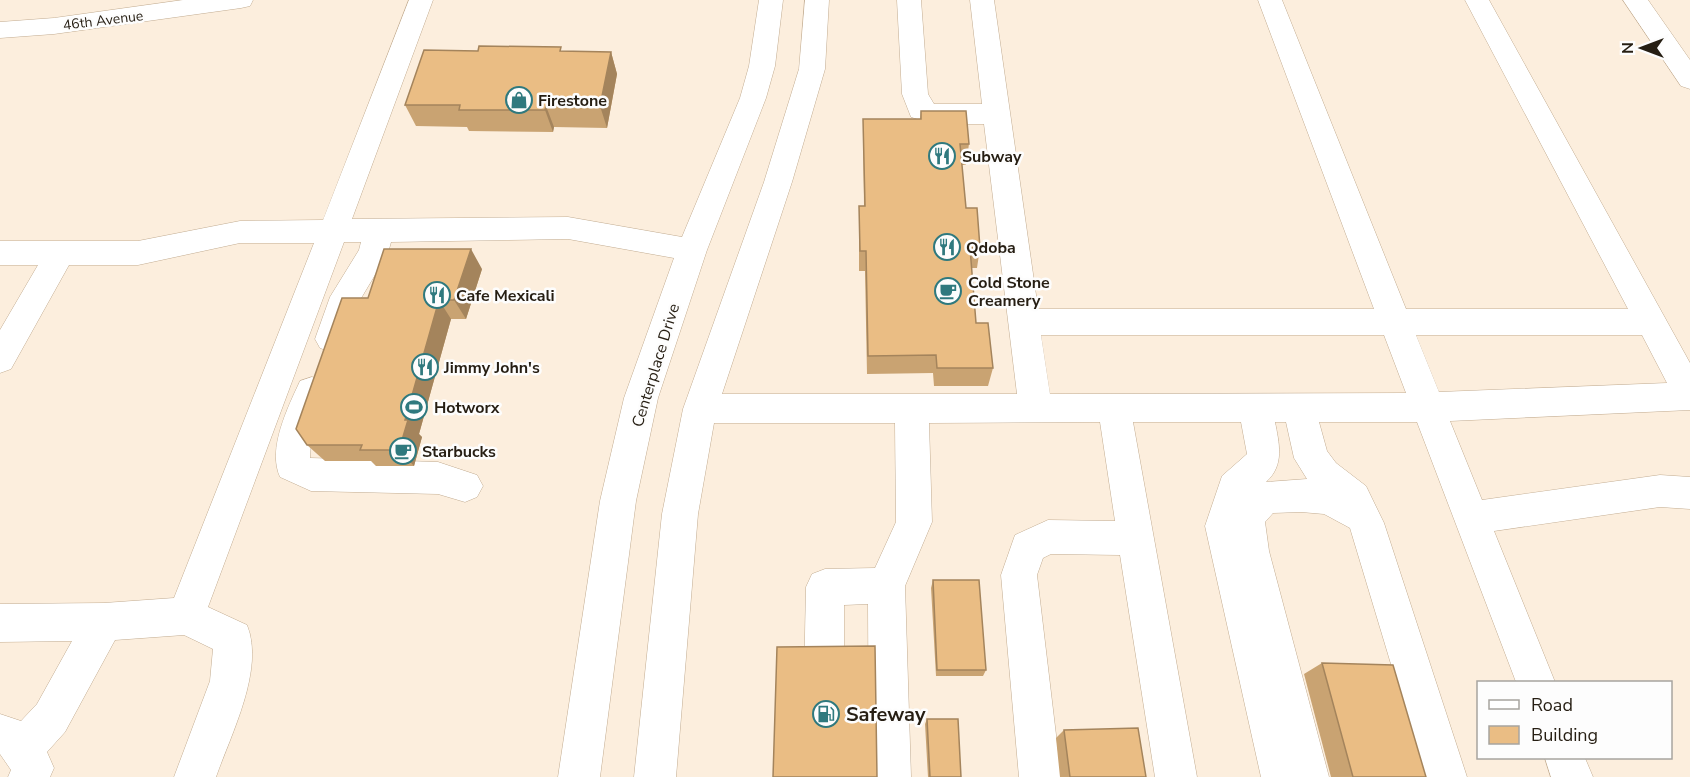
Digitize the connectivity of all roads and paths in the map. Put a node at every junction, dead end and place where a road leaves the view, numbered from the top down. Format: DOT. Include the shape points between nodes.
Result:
graph roads {
  1 [pos="241,0"];
  2 [pos="421,0"];
  3 [pos="771,0"];
  4 [pos="817,0"];
  5 [pos="909,0"];
  6 [pos="982,0"];
  7 [pos="1270,0"];
  8 [pos="1477,0"];
  9 [pos="1635,0"];
  10 [pos="0,30"];
  11 [pos="1690,80"];
  12 [pos="997,114"];
  13 [pos="380,229"];
  14 [pos="334,230"];
  15 [pos="692,250"];
  16 [pos="0,253"];
  17 [pos="60,253"];
  18 [pos="1024,322"];
  19 [pos="1396,322"];
  20 [pos="1652,322"];
  21 [pos="0,359"];
  22 [pos="1690,395"];
  23 [pos="1255,407"];
  24 [pos="1299,407"];
  25 [pos="1429,407"];
  26 [pos="912,408"];
  27 [pos="1035,408"];
  28 [pos="1114,408"];
  29 [pos="700,409"];
  30 [pos="465,486"];
  31 [pos="1690,493"];
  32 [pos="1471,518"];
  33 [pos="1366,523"];
  34 [pos="1136,538"];
  35 [pos="886,586"];
  36 [pos="186,615"];
  37 [pos="0,622"];
  38 [pos="104,622"];
  39 [pos="1535,681"];
  40 [pos="17,754"];
  41 [pos="1564,759"];
  42 [pos="195,777"];
  43 [pos="579,777"];
  44 [pos="656,777"];
  45 [pos="823,777"];
  46 [pos="890,777"];
  47 [pos="1040,777"];
  48 [pos="1176,777"];
  49 [pos="1282,777"];
  50 [pos="1308,777"];
  51 [pos="1446,777"];
  52 [pos="1572,777"];
  1 -- 10 [label="street, 46th Avenue"];
  2 -- 14 [label="street"];
  3 -- 15 [label="street, Centerplace Drive" via="762,66 753,98"];
  4 -- 29 [label="street" via="812,69 778,182"];
  5 -- 12 [label="street" via="915,94 921,110 933,114"];
  6 -- 12 [label="street"];
  7 -- 19 [label="street"];
  8 -- 20 [label="street"];
  9 -- 11 [label="street"];
  12 -- 18 [label="street"];
  13 -- 14 [label="street"];
  13 -- 15 [label="street" via="568,228"];
  13 -- 30 [label="street" via="373,253 346,297 294,442 292,466 311,475 438,478"];
  14 -- 17 [label="street" via="240,231 138,253"];
  14 -- 36 [label="street"];
  15 -- 43 [label="street, Centerplace Drive" via="641,398 618,501"];
  16 -- 17 [label="street"];
  17 -- 21 [label="street"];
  18 -- 19 [label="street"];
  18 -- 27 [label="street"];
  19 -- 20 [label="street"];
  19 -- 25 [label="street"];
  20 -- 22 [label="street"];
  22 -- 25 [label="street"];
  23 -- 24 [label="street"];
  23 -- 28 [label="street"];
  23 -- 49 [label="street" via="1264,454 1258,466 1234,487 1223,526"];
  24 -- 25 [label="street"];
  24 -- 33 [label="street" via="1311,458 1324,474 1354,497"];
  25 -- 32 [label="street"];
  26 -- 27 [label="street"];
  26 -- 29 [label="street"];
  26 -- 35 [label="street" via="914,522"];
  27 -- 28 [label="street"];
  28 -- 34 [label="street"];
  29 -- 44 [label="street" via="680,514"];
  31 -- 32 [label="street" via="1660,491"];
  32 -- 39 [label="street"];
  33 -- 50 [label="street" via="1341,501 1305,495 1264,498 1246,517 1251,551"];
  33 -- 51 [label="street"];
  34 -- 47 [label="street" via="1048,537 1028,547 1019,575"];
  34 -- 48 [label="street"];
  35 -- 45 [label="street" via="825,587"];
  35 -- 46 [label="street"];
  36 -- 38 [label="street"];
  36 -- 42 [label="street" via="233,639 230,681"];
  37 -- 38 [label="street"];
  38 -- 40 [label="street" via="51,718"];
  41 -- 52 [label="street"];
}
